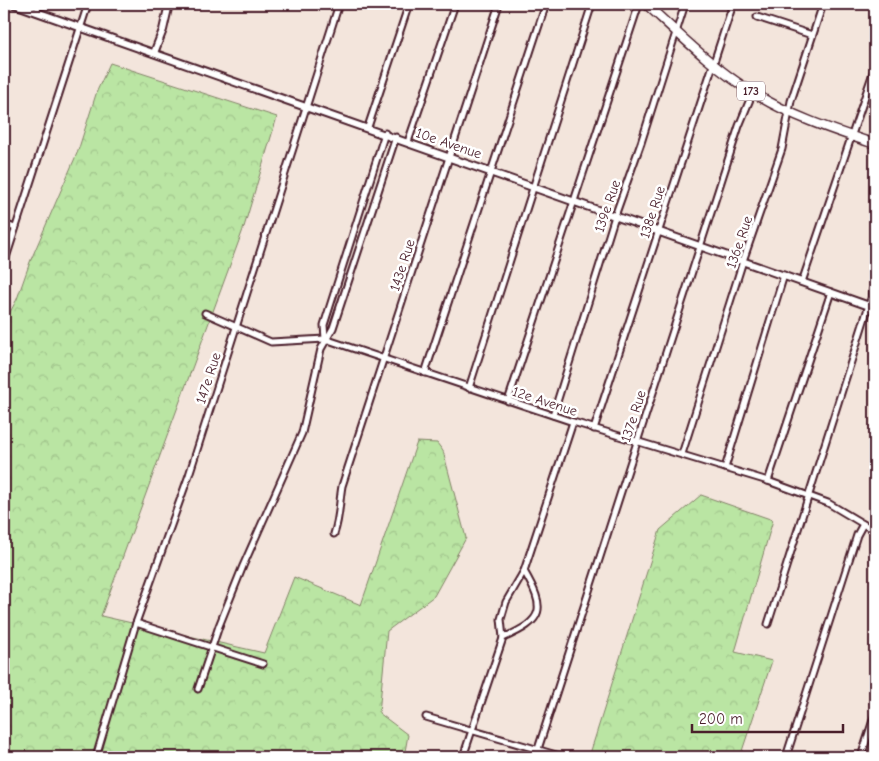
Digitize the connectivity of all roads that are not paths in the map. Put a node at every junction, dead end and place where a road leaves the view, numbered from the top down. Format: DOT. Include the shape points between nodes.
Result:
graph roads {
  1 [pos="14,4"];
  2 [pos="39,4"];
  3 [pos="88,4"];
  4 [pos="169,4"];
  5 [pos="340,4"];
  6 [pos="409,4"];
  7 [pos="455,4"];
  8 [pos="499,4"];
  9 [pos="546,4"];
  10 [pos="592,4"];
  11 [pos="639,4"];
  12 [pos="646,4"];
  13 [pos="685,4"];
  14 [pos="733,4"];
  15 [pos="823,4"];
  16 [pos="37,12"];
  17 [pos="757,17"];
  18 [pos="80,27"];
  19 [pos="675,31"];
  20 [pos="812,36"];
  21 [pos="154,53"];
  22 [pos="714,64"];
  23 [pos="875,67"];
  24 [pos="753,92"];
  25 [pos="307,105"];
  26 [pos="790,113"];
  27 [pos="368,127"];
  28 [pos="385,133"];
  29 [pos="850,136"];
  30 [pos="396,137"];
  31 [pos="408,142"];
  32 [pos="875,144"];
  33 [pos="450,156"];
  34 [pos="491,171"];
  35 [pos="533,186"];
  36 [pos="575,201"];
  37 [pos="615,216"];
  38 [pos="4,224"];
  39 [pos="16,228"];
  40 [pos="658,230"];
  41 [pos="701,245"];
  42 [pos="744,261"];
  43 [pos="4,264"];
  44 [pos="784,276"];
  45 [pos="802,282"];
  46 [pos="875,286"];
  47 [pos="831,292"];
  48 [pos="872,306"];
  49 [pos="205,313"];
  50 [pos="237,326"];
  51 [pos="325,339"];
  52 [pos="384,358"];
  53 [pos="425,373"];
  54 [pos="469,388"];
  55 [pos="508,401"];
  56 [pos="553,415"];
  57 [pos="573,422"];
  58 [pos="594,428"];
  59 [pos="637,441"];
  60 [pos="682,454"];
  61 [pos="726,468"];
  62 [pos="768,481"];
  63 [pos="809,495"];
  64 [pos="862,524"];
  65 [pos="875,532"];
  66 [pos="334,534"];
  67 [pos="524,571"];
  68 [pos="136,623"];
  69 [pos="768,624"];
  70 [pos="503,638"];
  71 [pos="211,648"];
  72 [pos="263,664"];
  73 [pos="198,689"];
  74 [pos="875,714"];
  75 [pos="426,717"];
  76 [pos="473,730"];
  77 [pos="538,748"];
  78 [pos="96,757"];
  79 [pos="463,757"];
  80 [pos="563,757"];
  81 [pos="786,757"];
  82 [pos="861,757"];
  1 -- 16 [label="street, 10e Avenue"];
  2 -- 16 [label="street"];
  3 -- 18 [label="street"];
  4 -- 21 [label="street"];
  5 -- 25 [label="street, 147e Rue"];
  6 -- 27 [label="street"];
  7 -- 31 [label="street"];
  8 -- 33 [label="street, 143e Rue"];
  9 -- 34 [label="street"];
  10 -- 35 [label="street"];
  11 -- 36 [label="street"];
  12 -- 19 [label="main road, 173"];
  13 -- 19 [label="street, 139e Rue"];
  14 -- 22 [label="street, 138e Rue"];
  15 -- 20 [label="street, 136e Rue"];
  16 -- 18 [label="street, 10e Avenue"];
  17 -- 20 [label="street"];
  18 -- 21 [label="street, 10e Avenue"];
  18 -- 39 [label="street"];
  19 -- 22 [label="main road, 173"];
  19 -- 37 [label="street, 139e Rue"];
  20 -- 26 [label="street, 136e Rue"];
  21 -- 25 [label="street, 10e Avenue"];
  22 -- 24 [label="main road, 173"];
  22 -- 40 [label="street, 138e Rue"];
  23 -- 29 [label="street"];
  24 -- 26 [label="main road, 173"];
  24 -- 41 [label="street, 137e Rue"];
  25 -- 27 [label="street, 10e Avenue"];
  25 -- 50 [label="street, 147e Rue"];
  26 -- 29 [label="main road, 173"];
  26 -- 42 [label="street, 136e Rue" via="782,149"];
  27 -- 28 [label="street, 10e Avenue"];
  28 -- 30 [label="street, 10e Avenue"];
  28 -- 51 [label="street" via="324,326"];
  29 -- 32 [label="main road, 173"];
  29 -- 45 [label="street"];
  30 -- 31 [label="street, 10e Avenue"];
  30 -- 51 [label="street" via="333,328"];
  31 -- 33 [label="street, 10e Avenue"];
  33 -- 34 [label="street, 10e Avenue"];
  33 -- 52 [label="street, 143e Rue"];
  34 -- 35 [label="street, 10e Avenue"];
  34 -- 53 [label="street"];
  35 -- 36 [label="street, 10e Avenue"];
  35 -- 54 [label="street"];
  36 -- 37 [label="street, 10e Avenue"];
  36 -- 55 [label="street"];
  37 -- 40 [label="street, 10e Avenue"];
  37 -- 56 [label="street, 139e Rue"];
  38 -- 39 [label="street"];
  39 -- 43 [label="street"];
  40 -- 41 [label="street, 10e Avenue"];
  40 -- 58 [label="street, 138e Rue"];
  41 -- 42 [label="street, 10e Avenue"];
  41 -- 59 [label="street, 137e Rue"];
  42 -- 44 [label="street, 10e Avenue"];
  42 -- 60 [label="street, 136e Rue"];
  44 -- 45 [label="street, 10e Avenue"];
  44 -- 61 [label="street"];
  45 -- 47 [label="street, 10e Avenue"];
  46 -- 48 [label="street"];
  47 -- 48 [label="street, 10e Avenue"];
  47 -- 62 [label="street"];
  48 -- 63 [label="street"];
  49 -- 50 [label="street, 12e Avenue"];
  50 -- 51 [label="street, 12e Avenue" via="271,342"];
  50 -- 68 [label="street, 147e Rue" via="189,475"];
  51 -- 52 [label="street, 12e Avenue"];
  51 -- 71 [label="street" via="302,433"];
  52 -- 53 [label="street, 12e Avenue"];
  52 -- 66 [label="street, 143e Rue" via="342,486 340,518"];
  53 -- 54 [label="street, 12e Avenue"];
  54 -- 55 [label="street, 12e Avenue"];
  55 -- 56 [label="street, 12e Avenue"];
  56 -- 57 [label="street, 12e Avenue"];
  57 -- 58 [label="street, 12e Avenue"];
  57 -- 67 [label="street"];
  58 -- 59 [label="street, 12e Avenue"];
  59 -- 60 [label="street, 12e Avenue"];
  59 -- 77 [label="street, 137e Rue"];
  60 -- 61 [label="street, 12e Avenue"];
  61 -- 62 [label="street, 12e Avenue"];
  62 -- 63 [label="street, 12e Avenue"];
  63 -- 64 [label="street, 12e Avenue"];
  63 -- 69 [label="street"];
  64 -- 65 [label="street, 12e Avenue"];
  64 -- 81 [label="street"];
  67 -- 70 [label="street" via="506,602 501,619"];
  67 -- 70 [label="street" via="538,598 536,617 527,627"];
  68 -- 71 [label="street"];
  68 -- 78 [label="street, 147e Rue"];
  70 -- 76 [label="street"];
  71 -- 72 [label="street"];
  71 -- 73 [label="street"];
  74 -- 82 [label="street"];
  75 -- 76 [label="street"];
  76 -- 77 [label="street"];
  76 -- 79 [label="street"];
  77 -- 80 [label="street"];
}
